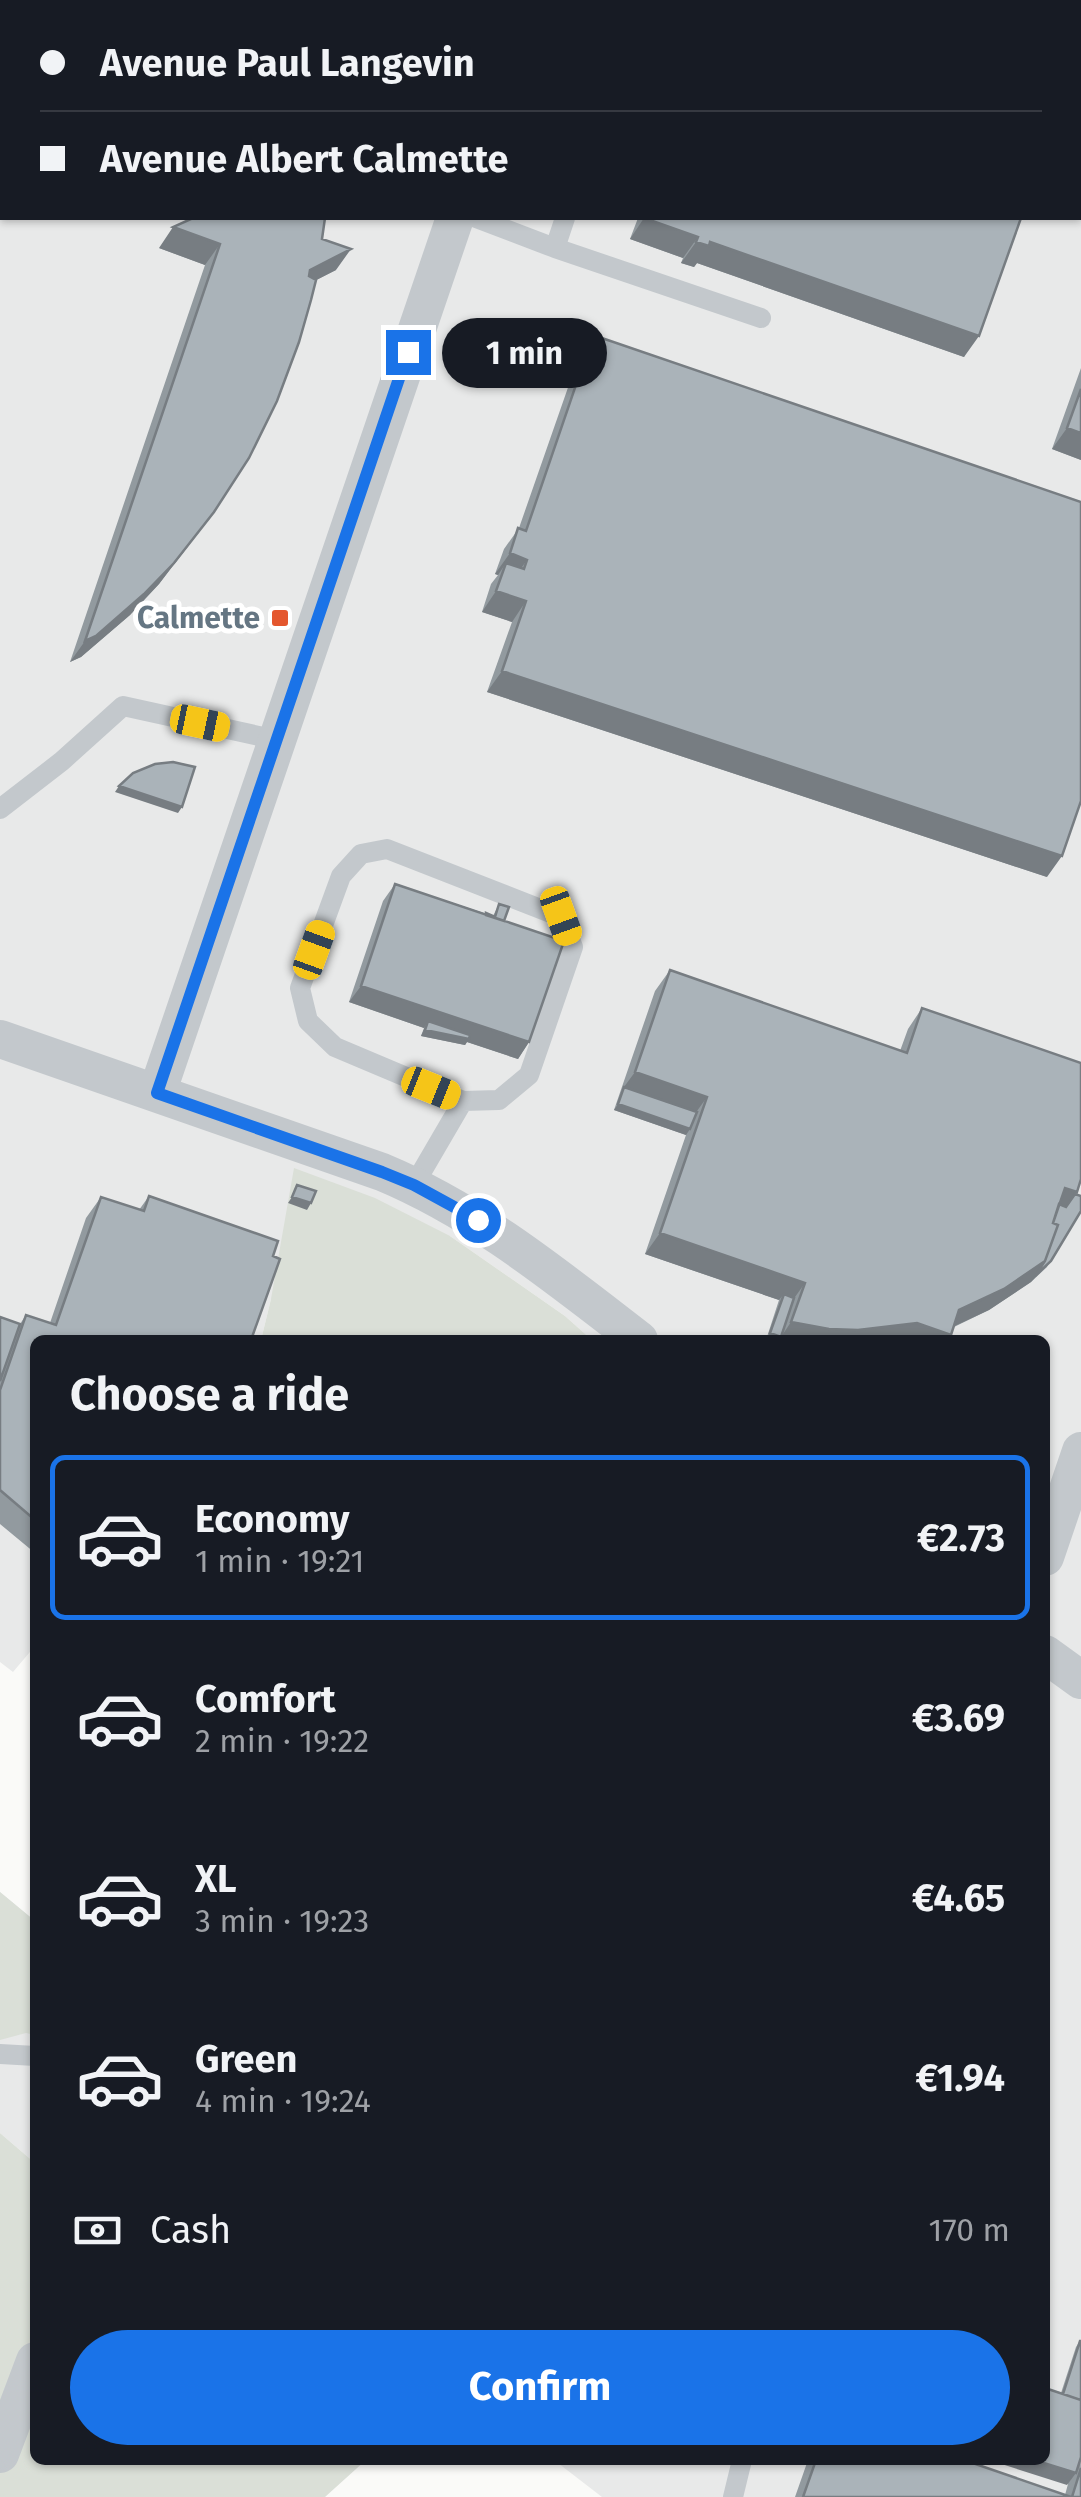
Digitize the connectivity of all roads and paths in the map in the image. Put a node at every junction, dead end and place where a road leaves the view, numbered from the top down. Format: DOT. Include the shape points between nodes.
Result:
graph roads {
  1 [pos="454,220"];
  2 [pos="481,220"];
  3 [pos="564,220"];
  4 [pos="556,248"];
  5 [pos="760,318"];
  6 [pos="277,740"];
  7 [pos="0,809"];
  8 [pos="0,1039"];
  9 [pos="157,1093"];
  10 [pos="463,1101"];
  11 [pos="414,1185"];
  12 [pos="633,1335"];
  13 [pos="1081,1451"];
  14 [pos="1050,1542"];
  15 [pos="1050,1658"];
  16 [pos="1081,1680"];
  17 [pos="0,2054"];
  18 [pos="30,2056"];
  19 [pos="30,2375"];
  20 [pos="0,2454"];
  21 [pos="741,2465"];
  22 [pos="733,2497"];
  1 -- 6 [label="street"];
  2 -- 4 [label="lane"];
  3 -- 4 [label="lane"];
  4 -- 5 [label="lane"];
  6 -- 7 [label="lane" via="123,706"];
  6 -- 9 [label="street"];
  8 -- 9 [label="street"];
  9 -- 11 [label="street"];
  10 -- 10 [label="lane" via="499,1100 529,1075 572,947 561,916 387,849 361,854 341,876 300,988 308,1021 335,1047"];
  10 -- 11 [label="lane"];
  11 -- 12 [label="street" via="478,1220"];
  13 -- 14 [label="street"];
  15 -- 16 [label="street"];
  17 -- 18 [label="lane"];
  19 -- 20 [label="street"];
  21 -- 22 [label="lane"];
}
